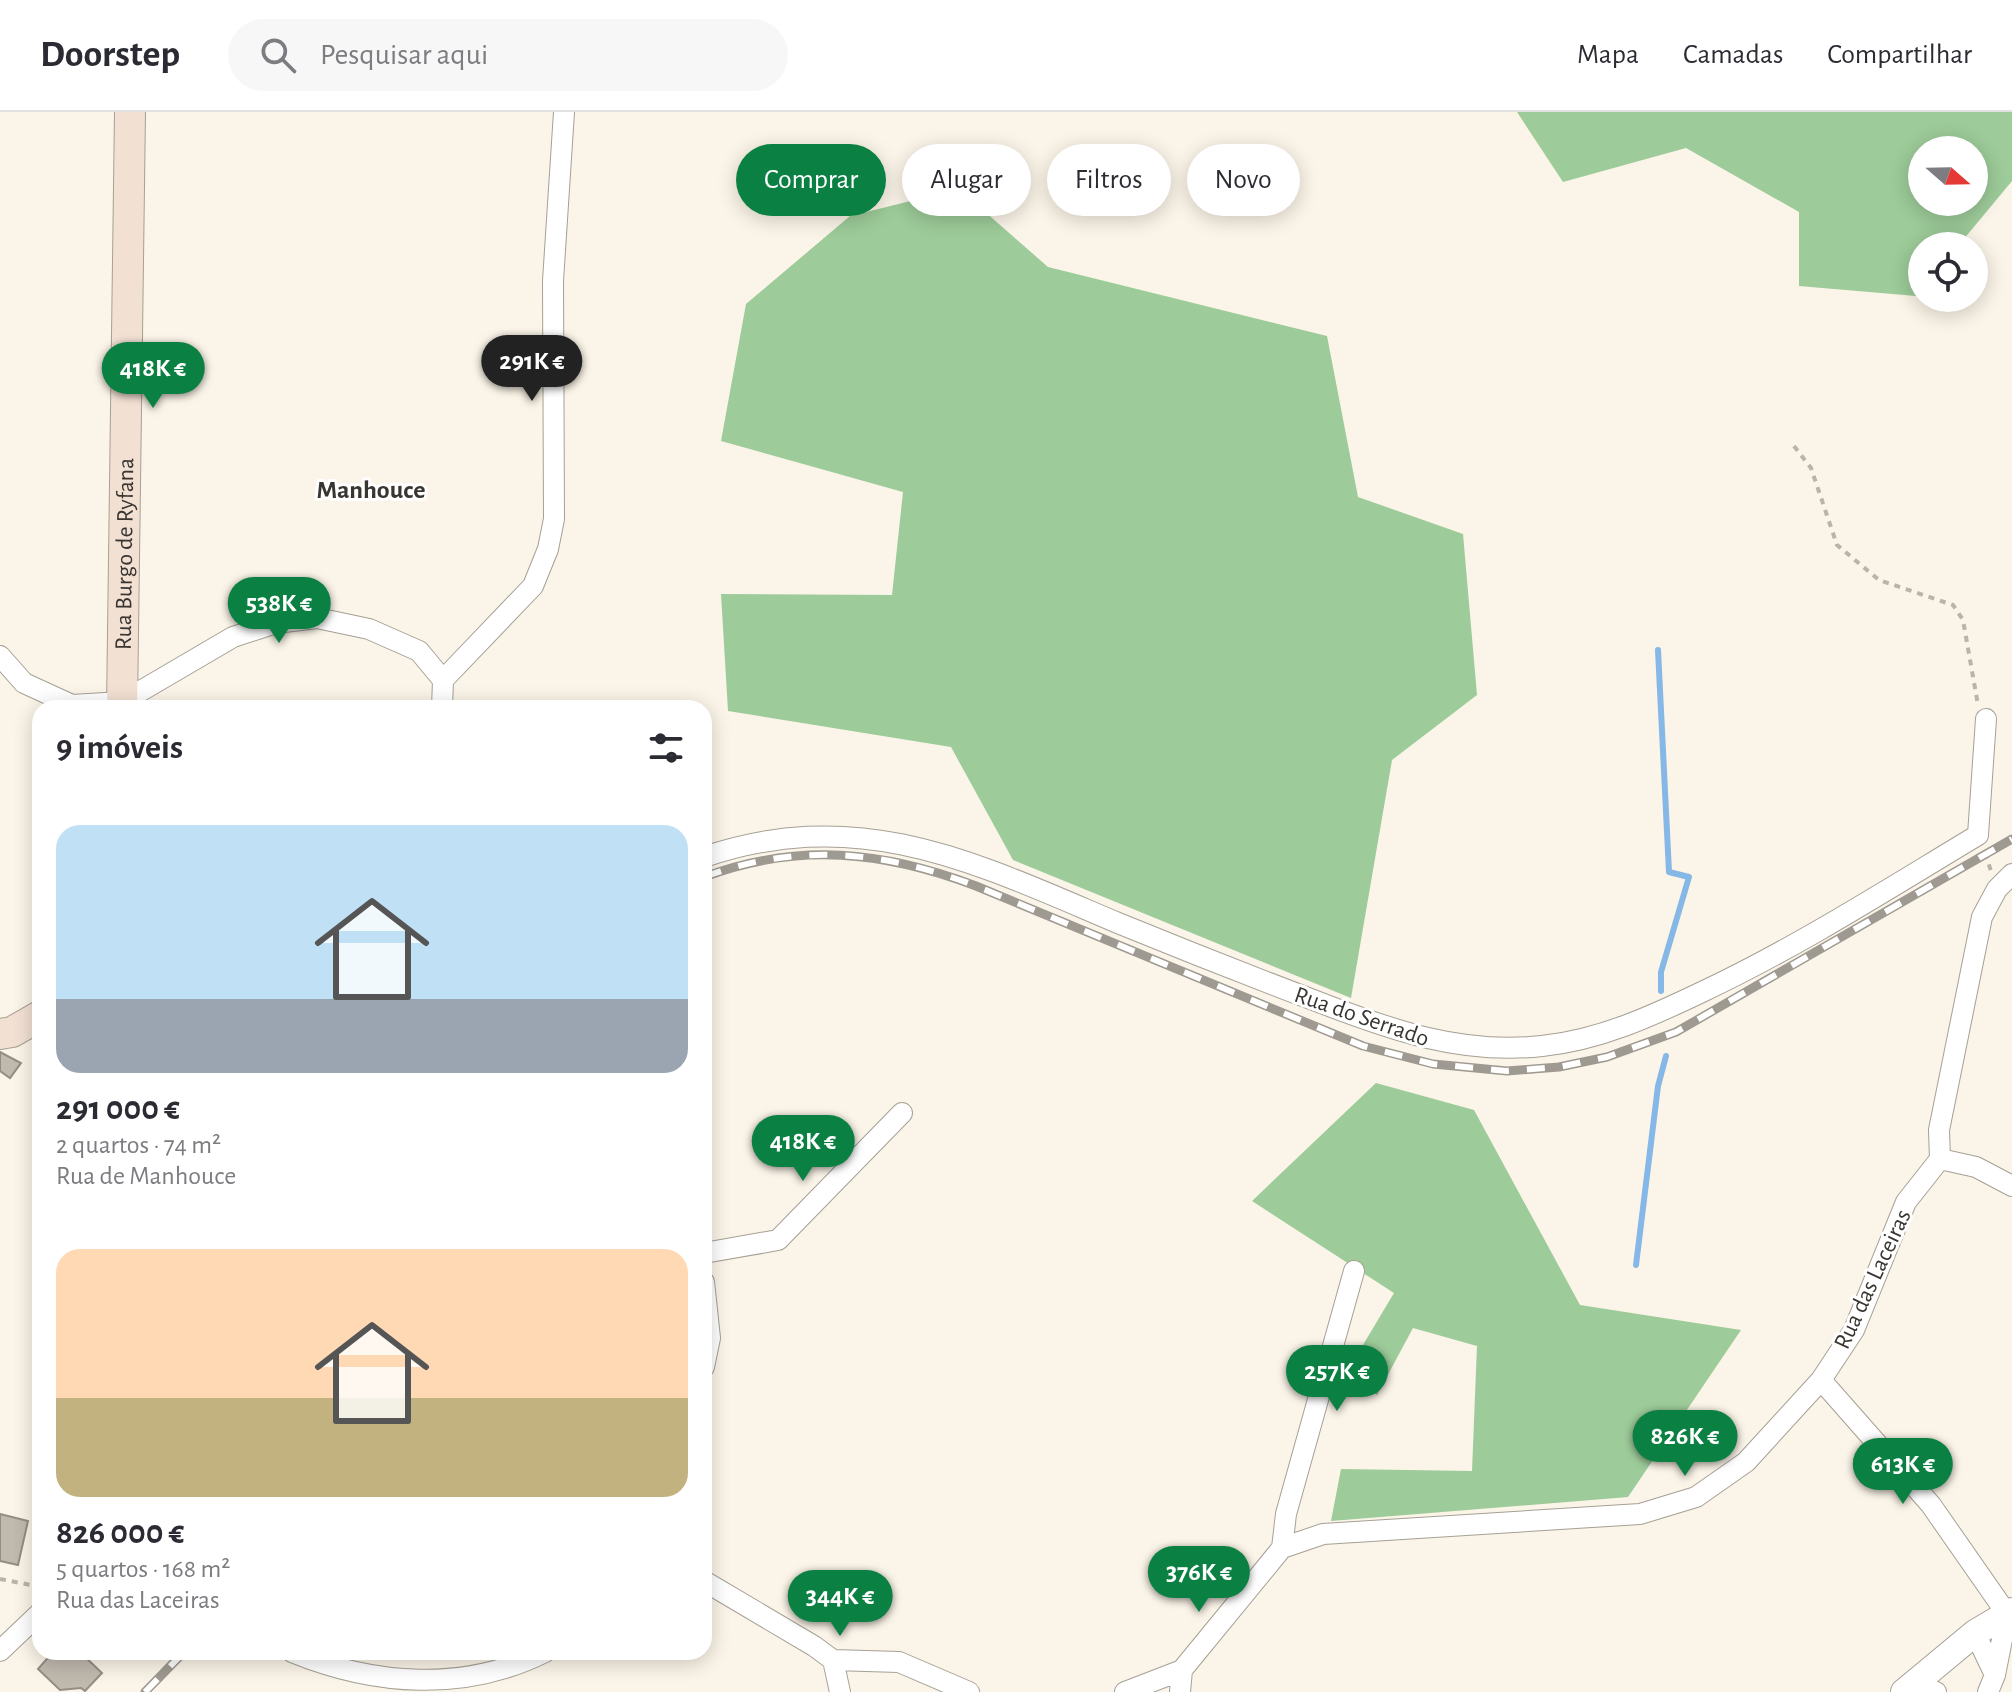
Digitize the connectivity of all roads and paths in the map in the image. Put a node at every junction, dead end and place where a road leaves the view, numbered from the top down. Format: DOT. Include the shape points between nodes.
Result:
graph roads {
  1 [pos="130,112"];
  2 [pos="564,112"];
  3 [pos="1794,446"];
  4 [pos="0,656"];
  5 [pos="443,680"];
  6 [pos="61,700"];
  7 [pos="122,700"];
  8 [pos="130,700"];
  9 [pos="442,700"];
  10 [pos="1986,719"];
  11 [pos="1978,835"];
  12 [pos="712,855"];
  13 [pos="2012,874"];
  14 [pos="1997,889"];
  15 [pos="32,1021"];
  16 [pos="0,1034"];
  17 [pos="902,1113"];
  18 [pos="1940,1159"];
  19 [pos="2012,1186"];
  20 [pos="712,1252"];
  21 [pos="1354,1271"];
  22 [pos="1821,1380"];
  23 [pos="1282,1548"];
  24 [pos="0,1579"];
  25 [pos="31,1585"];
  26 [pos="712,1586"];
  27 [pos="2009,1613"];
  28 [pos="32,1621"];
  29 [pos="1975,1633"];
  30 [pos="0,1651"];
  31 [pos="305,1660"];
  32 [pos="533,1660"];
  33 [pos="833,1660"];
  34 [pos="1182,1670"];
  35 [pos="343,1683"];
  36 [pos="1991,1683"];
  37 [pos="1918,1689"];
  38 [pos="840,1692"];
  39 [pos="969,1692"];
  40 [pos="1125,1692"];
  41 [pos="1180,1692"];
  1 -- 7 [label="main road, Rua Burgo de Ryfana"];
  2 -- 5 [label="street" via="553,281 554,519 548,549 533,586"];
  3 -- 10 [label="path" via="1811,468 1837,545 1879,580 1953,605 1963,620 1976,701"];
  4 -- 6 [label="street" via="24,683"];
  5 -- 8 [label="street" via="419,651 369,629 317,618 276,623 233,637"];
  5 -- 9 [label="street"];
  10 -- 11 [label="street"];
  11 -- 12 [label="street, Rua do Serrado" via="1783,950 1664,1010 1572,1042 1510,1048 1450,1044 1390,1029 964,860 906,843 801,835"];
  11 -- 14 [label="path"];
  13 -- 14 [label="street"];
  14 -- 18 [label="street" via="1982,917 1939,1130"];
  15 -- 16 [label="main road"];
  17 -- 20 [label="street" via="778,1240"];
  18 -- 19 [label="street" via="1976,1167"];
  18 -- 22 [label="street, Rua das Laceiras" via="1906,1202 1854,1330"];
  21 -- 23 [label="street" via="1286,1514"];
  22 -- 23 [label="street, Rua das Laceiras" via="1746,1462 1696,1497 1640,1514 1323,1534"];
  22 -- 27 [label="street" via="1931,1505"];
  23 -- 34 [label="street"];
  24 -- 25 [label="path"];
  26 -- 33 [label="street"];
  27 -- 29 [label="street"];
  27 -- 36 [label="street"];
  28 -- 30 [label="street"];
  29 -- 36 [label="street"];
  29 -- 37 [label="street"];
  31 -- 35 [label="street"];
  32 -- 35 [label="street" via="451,1687"];
  33 -- 38 [label="street"];
  33 -- 39 [label="street" via="899,1662"];
  34 -- 40 [label="street"];
  34 -- 41 [label="street"];
}
